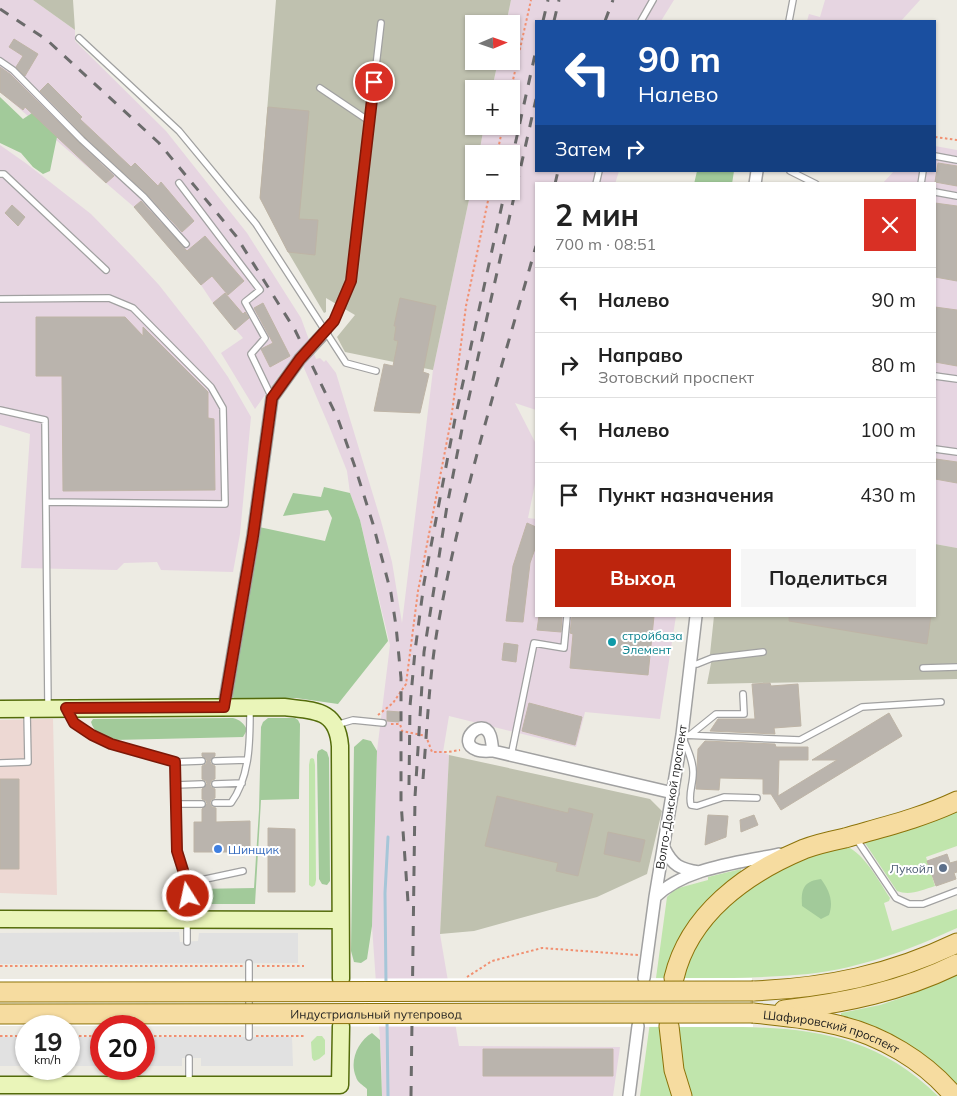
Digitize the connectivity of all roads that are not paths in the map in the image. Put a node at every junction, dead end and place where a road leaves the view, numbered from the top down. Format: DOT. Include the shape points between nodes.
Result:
graph roads {
  1 [pos="653,0"];
  2 [pos="793,0"];
  3 [pos="642,20"];
  4 [pos="789,20"];
  5 [pos="381,23"];
  6 [pos="79,38"];
  7 [pos="0,61"];
  8 [pos="320,88"];
  9 [pos="369,121"];
  10 [pos="936,156"];
  11 [pos="957,160"];
  12 [pos="792,172"];
  13 [pos="0,174"];
  14 [pos="812,182"];
  15 [pos="180,183"];
  16 [pos="936,192"];
  17 [pos="957,196"];
  18 [pos="186,244"];
  19 [pos="106,270"];
  20 [pos="0,299"];
  21 [pos="325,332"];
  22 [pos="376,371"];
  23 [pos="936,376"];
  24 [pos="957,379"];
  25 [pos="272,398"];
  26 [pos="0,410"];
  27 [pos="936,449"];
  28 [pos="957,452"];
  29 [pos="46,502"];
  30 [pos="567,617"];
  31 [pos="696,617"];
  32 [pos="763,652"];
  33 [pos="690,664"];
  34 [pos="957,667"];
  35 [pos="923,668"];
  36 [pos="743,694"];
  37 [pos="941,702"];
  38 [pos="224,707"];
  39 [pos="48,708"];
  40 [pos="66,708"];
  41 [pos="250,708"];
  42 [pos="0,709"];
  43 [pos="27,709"];
  44 [pos="383,723"];
  45 [pos="336,725"];
  46 [pos="686,735"];
  47 [pos="493,751"];
  48 [pos="511,756"];
  49 [pos="247,760"];
  50 [pos="215,761"];
  51 [pos="175,762"];
  52 [pos="202,762"];
  53 [pos="0,763"];
  54 [pos="242,783"];
  55 [pos="202,784"];
  56 [pos="215,784"];
  57 [pos="176,785"];
  58 [pos="672,793"];
  59 [pos="758,798"];
  60 [pos="957,801"];
  61 [pos="216,803"];
  62 [pos="176,804"];
  63 [pos="202,804"];
  64 [pos="854,835"];
  65 [pos="664,848"];
  66 [pos="806,848"];
  67 [pos="243,870"];
  68 [pos="699,872"];
  69 [pos="187,883"];
  70 [pos="957,891"];
  71 [pos="655,897"];
  72 [pos="0,918"];
  73 [pos="187,919"];
  74 [pos="340,920"];
  75 [pos="187,942"];
  76 [pos="957,943"];
  77 [pos="957,964"];
  78 [pos="249,965"];
  79 [pos="644,978"];
  80 [pos="674,978"];
  81 [pos="341,979"];
  82 [pos="753,991"];
  83 [pos="0,992"];
  84 [pos="753,1013"];
  85 [pos="0,1014"];
  86 [pos="341,1026"];
  87 [pos="638,1026"];
  88 [pos="669,1026"];
  89 [pos="249,1036"];
  90 [pos="189,1058"];
  91 [pos="0,1085"];
  92 [pos="189,1086"];
  93 [pos="629,1096"];
  94 [pos="682,1096"];
  95 [pos="954,1096"];
  1 -- 3 [label="lane"];
  2 -- 4 [label="lane"];
  5 -- 9 [label="lane"];
  6 -- 21 [label="lane" via="185,138 256,224"];
  7 -- 18 [label="lane" via="144,197"];
  8 -- 9 [label="lane"];
  9 -- 21 [label="lane" via="351,281 334,321"];
  10 -- 11 [label="lane"];
  12 -- 14 [label="lane"];
  13 -- 19 [label="lane" via="4,174"];
  15 -- 25 [label="lane" via="260,290 245,302 265,338 251,354"];
  16 -- 17 [label="lane"];
  20 -- 29 [label="lane" via="109,298 133,308 211,387 223,408 225,504"];
  21 -- 22 [label="lane" via="346,363"];
  21 -- 25 [label="street" via="300,359"];
  23 -- 24 [label="lane"];
  25 -- 38 [label="street"];
  26 -- 29 [label="lane" via="45,420"];
  27 -- 28 [label="lane"];
  29 -- 39 [label="lane"];
  30 -- 48 [label="lane" via="564,648 534,643"];
  31 -- 33 [label="street, Волго-Донской проспект"];
  32 -- 33 [label="lane"];
  33 -- 46 [label="street, Волго-Донской проспект"];
  34 -- 35 [label="lane"];
  36 -- 46 [label="lane" via="744,714 716,714"];
  37 -- 46 [label="lane" via="862,707 800,740"];
  38 -- 40 [label="street"];
  38 -- 41 [label="street"];
  39 -- 40 [label="street"];
  39 -- 43 [label="street"];
  40 -- 51 [label="lane" via="74,723 98,738"];
  41 -- 45 [label="street" via="284,707 320,713"];
  41 -- 49 [label="lane"];
  42 -- 43 [label="street"];
  43 -- 53 [label="lane" via="28,762"];
  44 -- 45 [label="lane" via="352,720"];
  45 -- 74 [label="street" via="340,746"];
  46 -- 58 [label="street, Волго-Донской проспект"];
  46 -- 59 [label="lane" via="693,772 691,805 724,797"];
  47 -- 47 [label="street" via="491,736 486,730 474,730 469,742 472,748"];
  47 -- 48 [label="street"];
  48 -- 58 [label="street"];
  49 -- 50 [label="lane"];
  49 -- 54 [label="lane"];
  51 -- 52 [label="lane"];
  51 -- 57 [label="lane"];
  54 -- 56 [label="lane"];
  54 -- 61 [label="lane" via="231,803"];
  55 -- 57 [label="lane"];
  57 -- 62 [label="lane"];
  58 -- 65 [label="street, Волго-Донской проспект"];
  60 -- 64 [label="main road" via="909,820"];
  62 -- 63 [label="lane"];
  62 -- 69 [label="lane" via="177,851"];
  64 -- 66 [label="main road"];
  64 -- 70 [label="lane" via="896,898 909,904 923,904"];
  65 -- 68 [label="street" via="675,865"];
  65 -- 71 [label="street, Волго-Донской проспект"];
  66 -- 68 [label="street"];
  66 -- 80 [label="main road" via="755,874 722,899 694,933"];
  67 -- 69 [label="lane"];
  68 -- 71 [label="street" via="674,882"];
  69 -- 73 [label="lane"];
  71 -- 79 [label="street, Волго-Донской проспект"];
  72 -- 73 [label="street"];
  73 -- 74 [label="street"];
  73 -- 75 [label="lane"];
  74 -- 81 [label="street"];
  76 -- 82 [label="main road, Шафировский проспект" via="863,978 810,987"];
  77 -- 84 [label="main road, Шафировский проспект" via="883,992 839,1002"];
  78 -- 89 [label="lane"];
  82 -- 83 [label="main road, Индустриальный путепровод, bridge"];
  84 -- 85 [label="main road, Индустриальный путепровод, bridge"];
  84 -- 95 [label="main road, Шафировский проспект" via="838,1025 866,1034 917,1062"];
  86 -- 92 [label="street" via="340,1088"];
  87 -- 93 [label="street"];
  88 -- 94 [label="main road" via="674,1070"];
  90 -- 92 [label="lane"];
  91 -- 92 [label="street"];
}
